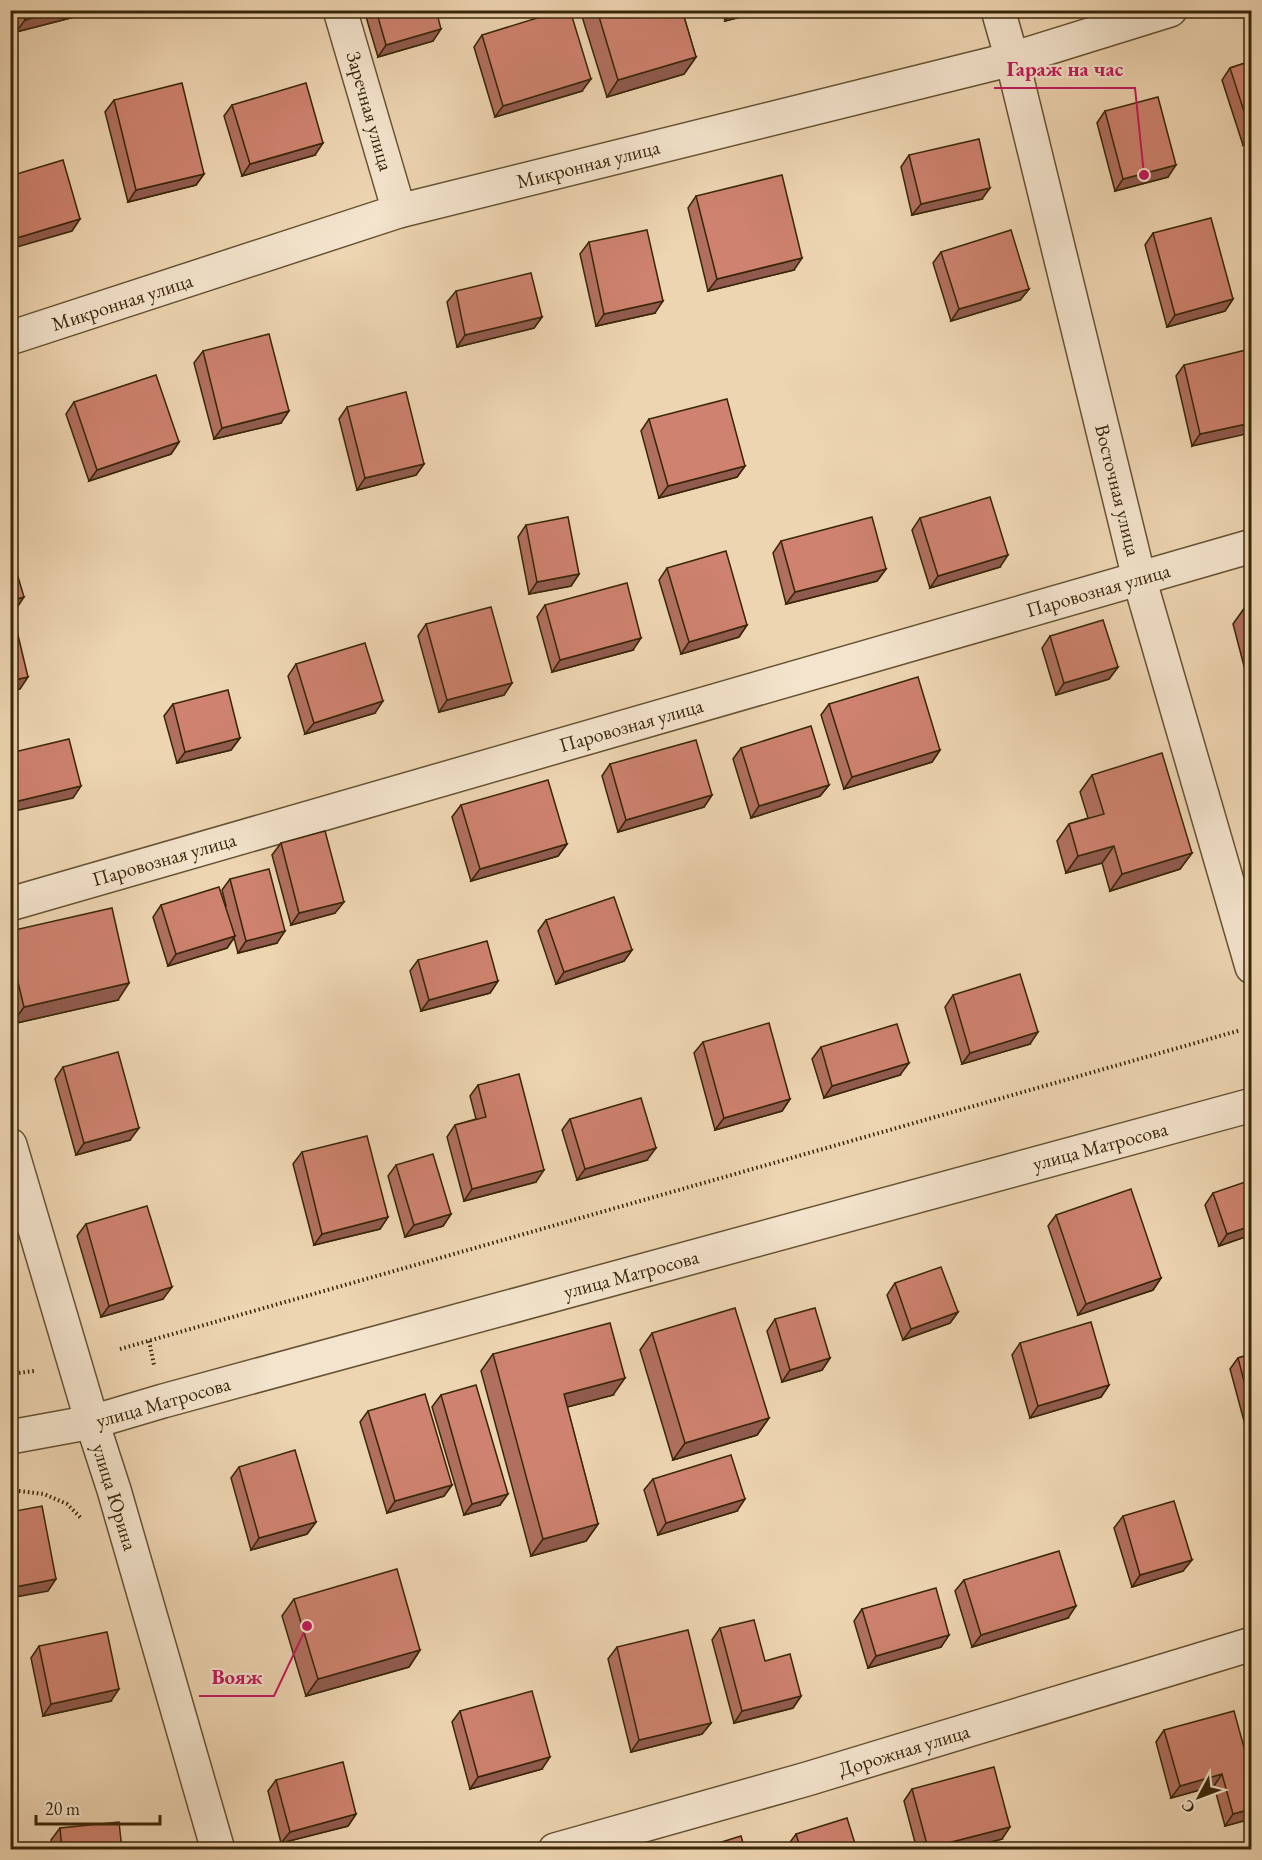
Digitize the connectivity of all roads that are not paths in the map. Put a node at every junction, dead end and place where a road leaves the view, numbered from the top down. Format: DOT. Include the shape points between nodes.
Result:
graph roads {
  1 [pos="340,10"];
  2 [pos="998,10"];
  3 [pos="1170,10"];
  4 [pos="1012,59"];
  5 [pos="399,211"];
  6 [pos="10,338"];
  7 [pos="1251,546"];
  8 [pos="1139,578"];
  9 [pos="10,904"];
  10 [pos="1251,967"];
  11 [pos="1251,1105"];
  12 [pos="10,1145"];
  13 [pos="92,1422"];
  14 [pos="10,1437"];
  15 [pos="1251,1644"];
  16 [pos="218,1850"];
  17 [pos="555,1850"];
  1 -- 5 [label="street, Заречная улица"];
  2 -- 4 [label="street, Восточная улица"];
  3 -- 4 [label="street, Микронная улица"];
  4 -- 5 [label="street, Микронная улица"];
  4 -- 8 [label="street, Восточная улица"];
  5 -- 6 [label="street, Микронная улица"];
  7 -- 8 [label="street, Паровозная улица"];
  8 -- 9 [label="street, Паровозная улица"];
  8 -- 10 [label="street, Восточная улица"];
  11 -- 13 [label="street, улица Матросова"];
  12 -- 13 [label="street, улица Юрина"];
  13 -- 14 [label="street, улица Матросова"];
  13 -- 16 [label="street, улица Юрина"];
  15 -- 17 [label="street, Дорожная улица" via="807,1779"];
}
